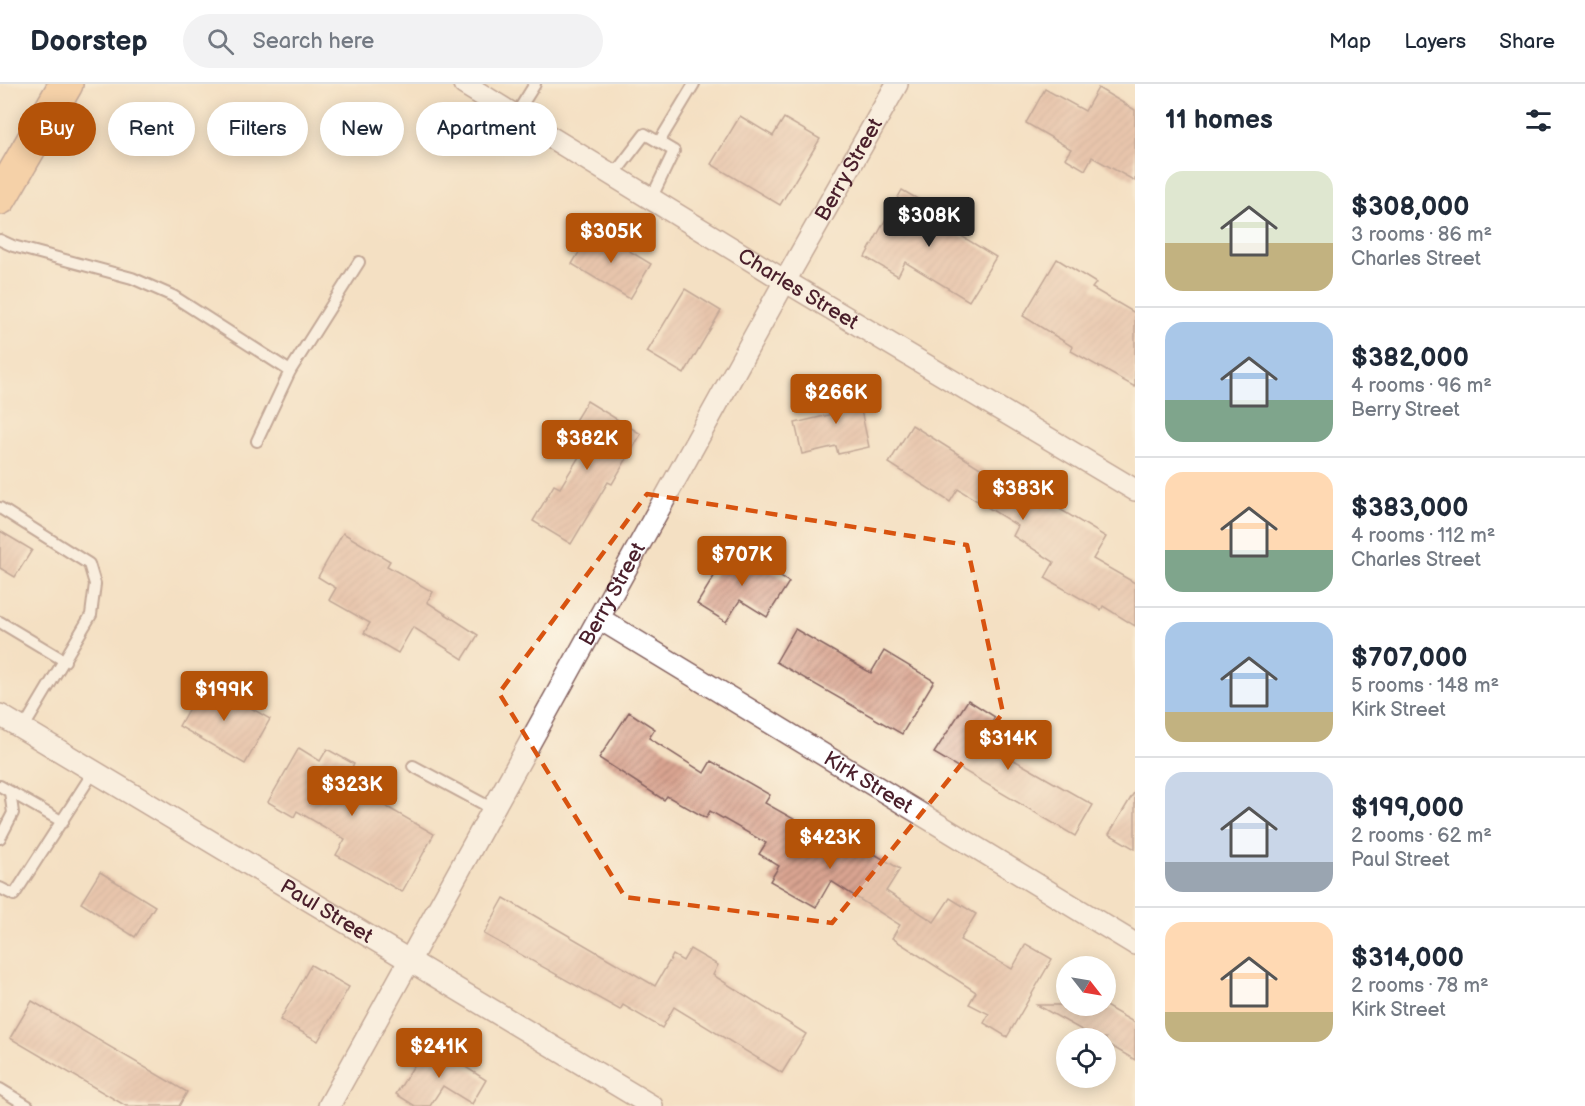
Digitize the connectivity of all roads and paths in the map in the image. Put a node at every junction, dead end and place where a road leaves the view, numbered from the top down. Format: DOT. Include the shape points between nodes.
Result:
graph roads {
  1 [pos="66,84"];
  2 [pos="464,84"];
  3 [pos="535,84"];
  4 [pos="694,84"];
  5 [pos="897,84"];
  6 [pos="493,102"];
  7 [pos="524,102"];
  8 [pos="557,142"];
  9 [pos="659,142"];
  10 [pos="613,176"];
  11 [pos="0,198"];
  12 [pos="651,199"];
  13 [pos="0,240"];
  14 [pos="358,262"];
  15 [pos="785,281"];
  16 [pos="290,371"];
  17 [pos="256,441"];
  18 [pos="1135,490"];
  19 [pos="0,508"];
  20 [pos="600,619"];
  21 [pos="0,622"];
  22 [pos="65,661"];
  23 [pos="0,715"];
  24 [pos="23,729"];
  25 [pos="413,766"];
  26 [pos="94,771"];
  27 [pos="0,786"];
  28 [pos="10,792"];
  29 [pos="493,809"];
  30 [pos="63,822"];
  31 [pos="0,838"];
  32 [pos="0,888"];
  33 [pos="1135,944"];
  34 [pos="409,959"];
  35 [pos="0,1089"];
  36 [pos="28,1106"];
  37 [pos="329,1106"];
  38 [pos="652,1106"];
  1 -- 11 [label="highway"];
  2 -- 6 [label="street, Charles Street"];
  3 -- 7 [label="lane"];
  4 -- 9 [label="lane"];
  5 -- 15 [label="street, Berry Street"];
  8 -- 10 [label="street, Charles Street"];
  9 -- 10 [label="lane" via="645,134"];
  9 -- 12 [label="lane" via="674,151"];
  10 -- 12 [label="street, Charles Street"];
  12 -- 15 [label="street, Charles Street"];
  13 -- 16 [label="lane" via="132,278 173,296"];
  14 -- 16 [label="lane"];
  15 -- 18 [label="street, Charles Street"];
  15 -- 20 [label="street, Berry Street"];
  16 -- 17 [label="lane"];
  19 -- 22 [label="lane" via="88,564 95,584 91,615"];
  20 -- 29 [label="street, Berry Street"];
  20 -- 33 [label="street, Kirk Street"];
  21 -- 22 [label="lane"];
  22 -- 24 [label="lane"];
  23 -- 24 [label="street, Paul Street"];
  24 -- 26 [label="street, Paul Street"];
  25 -- 29 [label="lane"];
  26 -- 30 [label="lane"];
  26 -- 34 [label="street, Paul Street"];
  27 -- 28 [label="lane"];
  28 -- 30 [label="lane"];
  28 -- 31 [label="lane" via="13,813"];
  29 -- 34 [label="street, Berry Street"];
  30 -- 32 [label="lane" via="14,896"];
  34 -- 37 [label="street, Berry Street"];
  34 -- 38 [label="street, Paul Street"];
  35 -- 36 [label="lane"];
}
